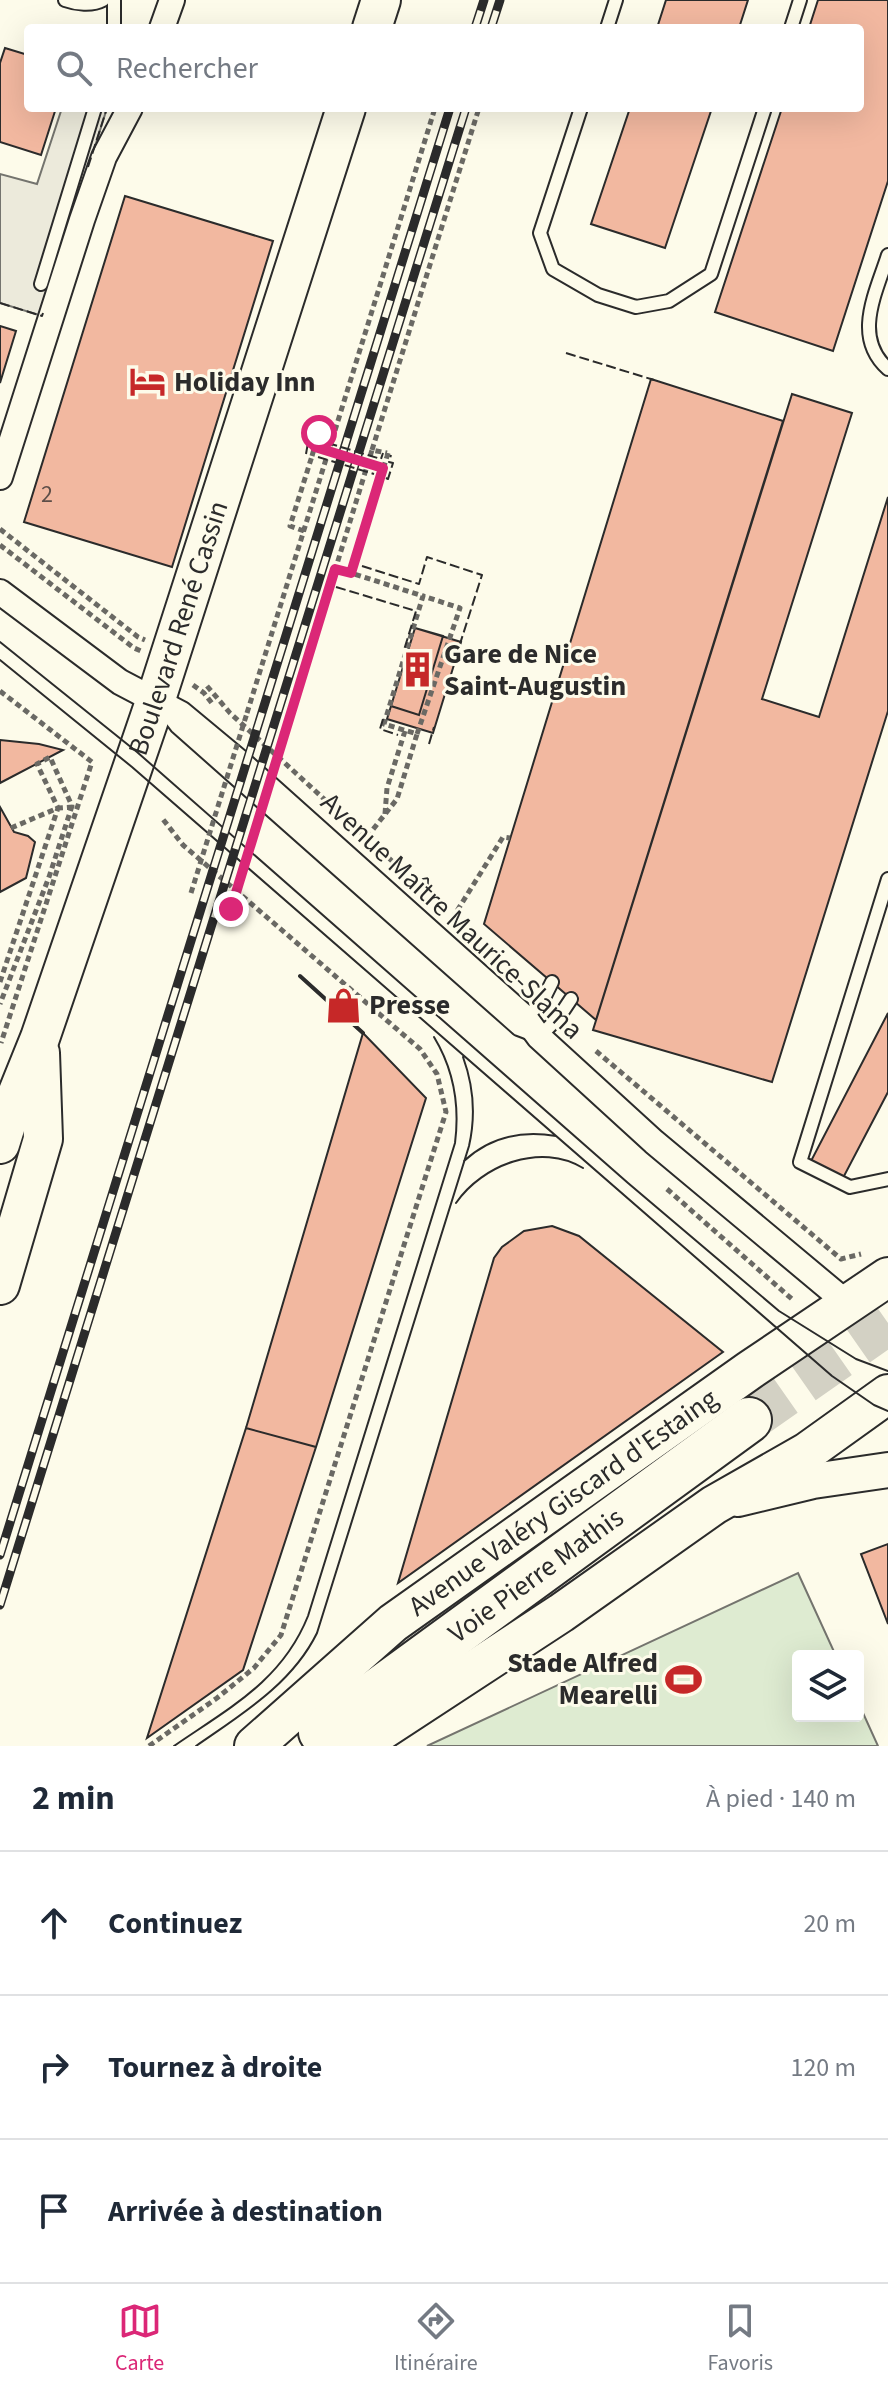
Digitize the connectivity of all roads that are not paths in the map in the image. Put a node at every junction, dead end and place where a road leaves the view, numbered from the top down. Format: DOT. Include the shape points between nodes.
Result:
graph roads {
  1 [pos="65,0"];
  2 [pos="103,0"];
  3 [pos="114,0"];
  4 [pos="172,0"];
  5 [pos="381,0"];
  6 [pos="616,0"];
  7 [pos="800,0"];
  8 [pos="114,24"];
  9 [pos="163,24"];
  10 [pos="373,24"];
  11 [pos="608,24"];
  12 [pos="792,24"];
  13 [pos="94,112"];
  14 [pos="128,112"];
  15 [pos="345,112"];
  16 [pos="580,112"];
  17 [pos="764,112"];
  18 [pos="888,255"];
  19 [pos="41,284"];
  20 [pos="888,369"];
  21 [pos="0,477"];
  22 [pos="0,592"];
  23 [pos="156,699"];
  24 [pos="888,879"];
  25 [pos="552,982"];
  26 [pos="571,999"];
  27 [pos="532,1028"];
  28 [pos="40,1038"];
  29 [pos="0,1144"];
  30 [pos="888,1179"];
  31 [pos="880,1264"];
  32 [pos="0,1285"];
  33 [pos="848,1304"];
  34 [pos="888,1394"];
  35 [pos="749,1420"];
  36 [pos="888,1470"];
  37 [pos="714,1505"];
  38 [pos="340,1739"];
  39 [pos="254,1746"];
  1 -- 2 [label="lane"];
  3 -- 8 [label="lane"];
  4 -- 9 [label="street"];
  5 -- 10 [label="main road"];
  6 -- 11 [label="lane"];
  7 -- 12 [label="lane"];
  13 -- 19 [label="lane"];
  14 -- 21 [label="street" via="104,157"];
  15 -- 23 [label="main road, Boulevard René Cassin"];
  16 -- 17 [label="lane" via="540,233 553,269 598,295 636,307 669,301 711,274"];
  18 -- 20 [label="lane" via="867,320 877,360"];
  22 -- 23 [label="street, Avenue Maître Maurice-Slama" via="120,682"];
  23 -- 27 [label="street, Avenue Maître Maurice-Slama" via="240,763"];
  23 -- 28 [label="main road, Boulevard René Cassin"];
  24 -- 30 [label="lane" via="800,1162 850,1187"];
  25 -- 27 [label="lane"];
  26 -- 27 [label="lane" via="559,1017"];
  27 -- 33 [label="street, Avenue Maître Maurice-Slama" via="654,1142"];
  28 -- 29 [label="main road, Boulevard René Cassin"];
  28 -- 32 [label="main road" via="43,1139"];
  31 -- 33 [label="main road, Avenue Valéry Giscard d'Estaing"];
  33 -- 39 [label="main road, Avenue Valéry Giscard d'Estaing" via="393,1623"];
  34 -- 37 [label="main road" via="791,1462"];
  35 -- 38 [label="highway, Voie Pierre Mathis"];
  36 -- 37 [label="main road" via="813,1481"];
  37 -- 38 [label="main road" via="561,1613"];
}
